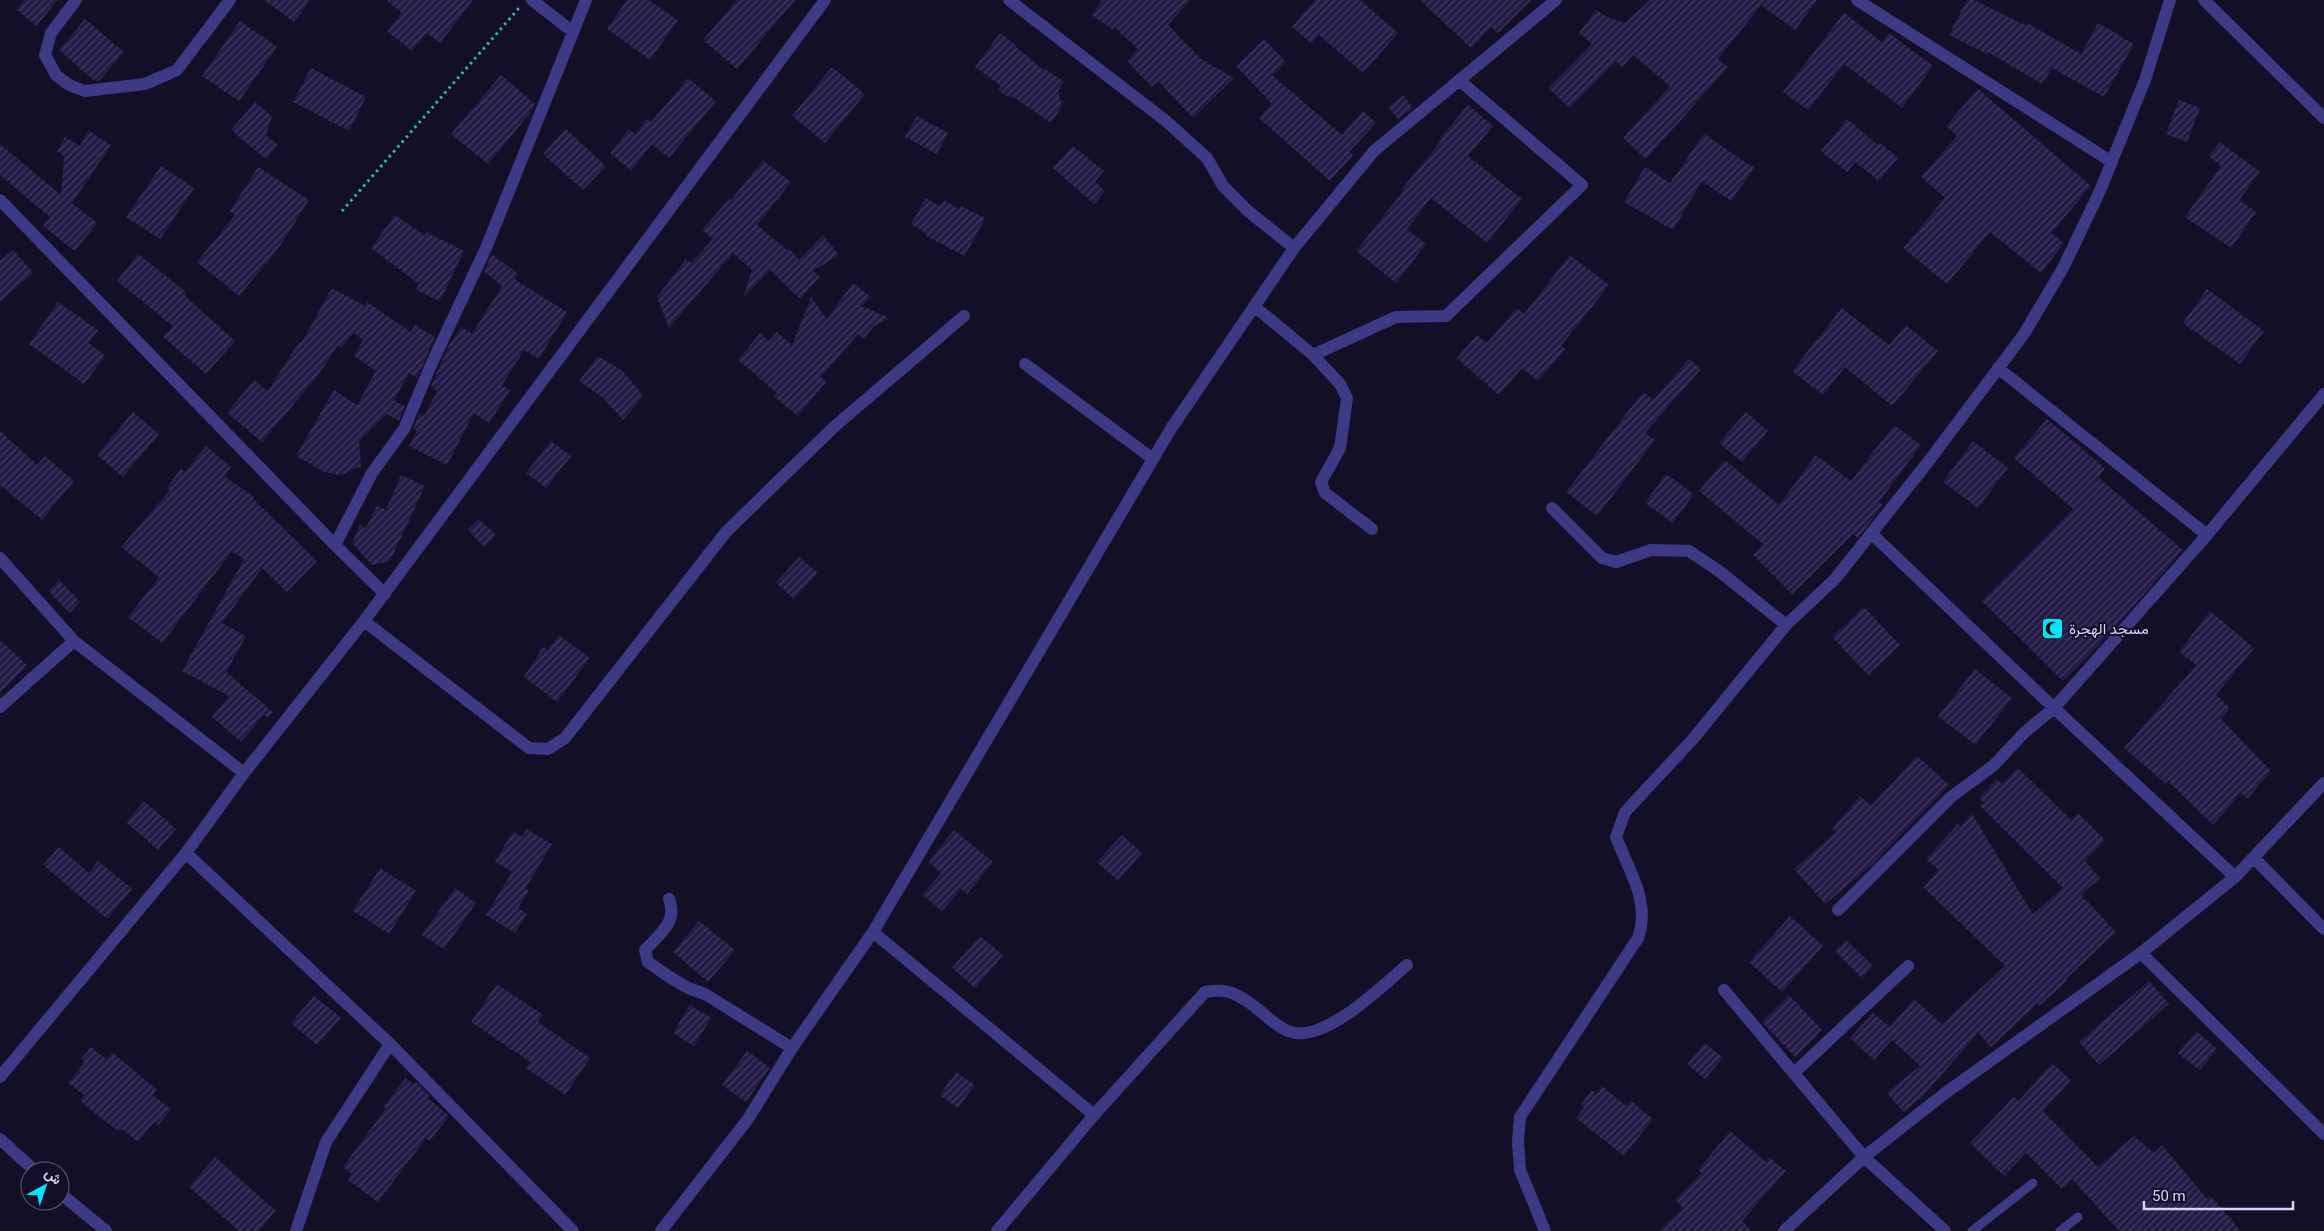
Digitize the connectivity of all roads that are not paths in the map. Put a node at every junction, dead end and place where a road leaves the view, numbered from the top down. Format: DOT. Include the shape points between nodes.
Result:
graph roads {
  1 [pos="76,0"];
  2 [pos="230,0"];
  3 [pos="532,0"];
  4 [pos="586,0"];
  5 [pos="825,0"];
  6 [pos="1009,0"];
  7 [pos="1556,0"];
  8 [pos="1858,0"];
  9 [pos="2170,0"];
  10 [pos="2204,0"];
  11 [pos="573,32"];
  12 [pos="1459,80"];
  13 [pos="2324,118"];
  14 [pos="2112,162"];
  15 [pos="0,200"];
  16 [pos="1294,248"];
  17 [pos="1254,306"];
  18 [pos="964,316"];
  19 [pos="1313,355"];
  20 [pos="1025,364"];
  21 [pos="1998,368"];
  22 [pos="2324,394"];
  23 [pos="1153,459"];
  24 [pos="1552,508"];
  25 [pos="1372,530"];
  26 [pos="1872,534"];
  27 [pos="2207,535"];
  28 [pos="335,545"];
  29 [pos="0,558"];
  30 [pos="385,594"];
  31 [pos="364,621"];
  32 [pos="1786,625"];
  33 [pos="74,641"];
  34 [pos="0,708"];
  35 [pos="2054,708"];
  36 [pos="244,773"];
  37 [pos="2324,783"];
  38 [pos="186,852"];
  39 [pos="2254,858"];
  40 [pos="2235,877"];
  41 [pos="669,899"];
  42 [pos="1838,910"];
  43 [pos="2324,930"];
  44 [pos="873,932"];
  45 [pos="2141,953"];
  46 [pos="1407,965"];
  47 [pos="1908,966"];
  48 [pos="1724,990"];
  49 [pos="390,1044"];
  50 [pos="792,1048"];
  51 [pos="1794,1073"];
  52 [pos="0,1078"];
  53 [pos="1094,1115"];
  54 [pos="2324,1134"];
  55 [pos="0,1138"];
  56 [pos="1864,1157"];
  57 [pos="25,1161"];
  58 [pos="2033,1183"];
  59 [pos="70,1202"];
  60 [pos="2078,1218"];
  61 [pos="106,1231"];
  62 [pos="296,1231"];
  63 [pos="573,1231"];
  64 [pos="661,1231"];
  65 [pos="996,1231"];
  66 [pos="1545,1231"];
  67 [pos="1784,1231"];
  68 [pos="1945,1231"];
  69 [pos="1972,1231"];
  70 [pos="2060,1231"];
  1 -- 2 [label="street" via="51,33 45,55 56,75 85,91 145,84 177,70"];
  3 -- 11 [label="street"];
  4 -- 11 [label="street"];
  5 -- 30 [label="street"];
  6 -- 16 [label="street" via="1166,121 1207,158 1223,186 1248,211"];
  7 -- 12 [label="street"];
  8 -- 14 [label="street"];
  9 -- 14 [label="street" via="2145,80"];
  10 -- 13 [label="street"];
  11 -- 28 [label="street" via="486,248 404,429 372,473"];
  12 -- 16 [label="street" via="1374,151"];
  12 -- 19 [label="street" via="1582,185 1446,316 1396,317"];
  14 -- 21 [label="street" via="2063,268 2024,334"];
  15 -- 28 [label="street"];
  16 -- 17 [label="street"];
  17 -- 19 [label="street"];
  17 -- 23 [label="street"];
  18 -- 31 [label="street" via="835,426 726,532 565,738 548,749 529,748"];
  19 -- 25 [label="street" via="1340,384 1347,398 1340,448 1321,482 1322,488"];
  20 -- 23 [label="street"];
  21 -- 26 [label="street"];
  21 -- 27 [label="street"];
  22 -- 27 [label="street"];
  23 -- 44 [label="street"];
  24 -- 32 [label="street" via="1602,558 1616,562 1651,550 1689,551 1719,570"];
  26 -- 32 [label="street" via="1835,579"];
  26 -- 35 [label="street"];
  27 -- 35 [label="street"];
  28 -- 30 [label="street"];
  29 -- 33 [label="street"];
  30 -- 31 [label="street"];
  31 -- 36 [label="street"];
  32 -- 66 [label="street" via="1693,739 1625,812 1616,837 1643,908 1638,938 1520,1117 1520,1170"];
  33 -- 34 [label="street"];
  33 -- 36 [label="street"];
  35 -- 40 [label="street"];
  35 -- 42 [label="street" via="2024,733 1993,766 1951,797"];
  36 -- 38 [label="street"];
  37 -- 39 [label="street"];
  38 -- 49 [label="street"];
  38 -- 52 [label="street"];
  39 -- 40 [label="street"];
  39 -- 43 [label="street"];
  40 -- 45 [label="street"];
  41 -- 50 [label="street" via="671,920 645,950 648,962"];
  44 -- 50 [label="street"];
  44 -- 53 [label="street"];
  45 -- 54 [label="street"];
  45 -- 56 [label="street" via="1944,1094"];
  46 -- 53 [label="street" via="1344,1018 1305,1033 1293,1033 1234,993 1222,989 1205,992"];
  47 -- 51 [label="street"];
  48 -- 51 [label="street"];
  49 -- 62 [label="street" via="326,1142"];
  49 -- 63 [label="street"];
  50 -- 64 [label="street" via="748,1119"];
  51 -- 56 [label="street"];
  53 -- 65 [label="street"];
  55 -- 57 [label="street"];
  56 -- 67 [label="street"];
  56 -- 68 [label="street"];
  58 -- 69 [label="lane"];
  59 -- 61 [label="street"];
  60 -- 70 [label="lane"];
}
